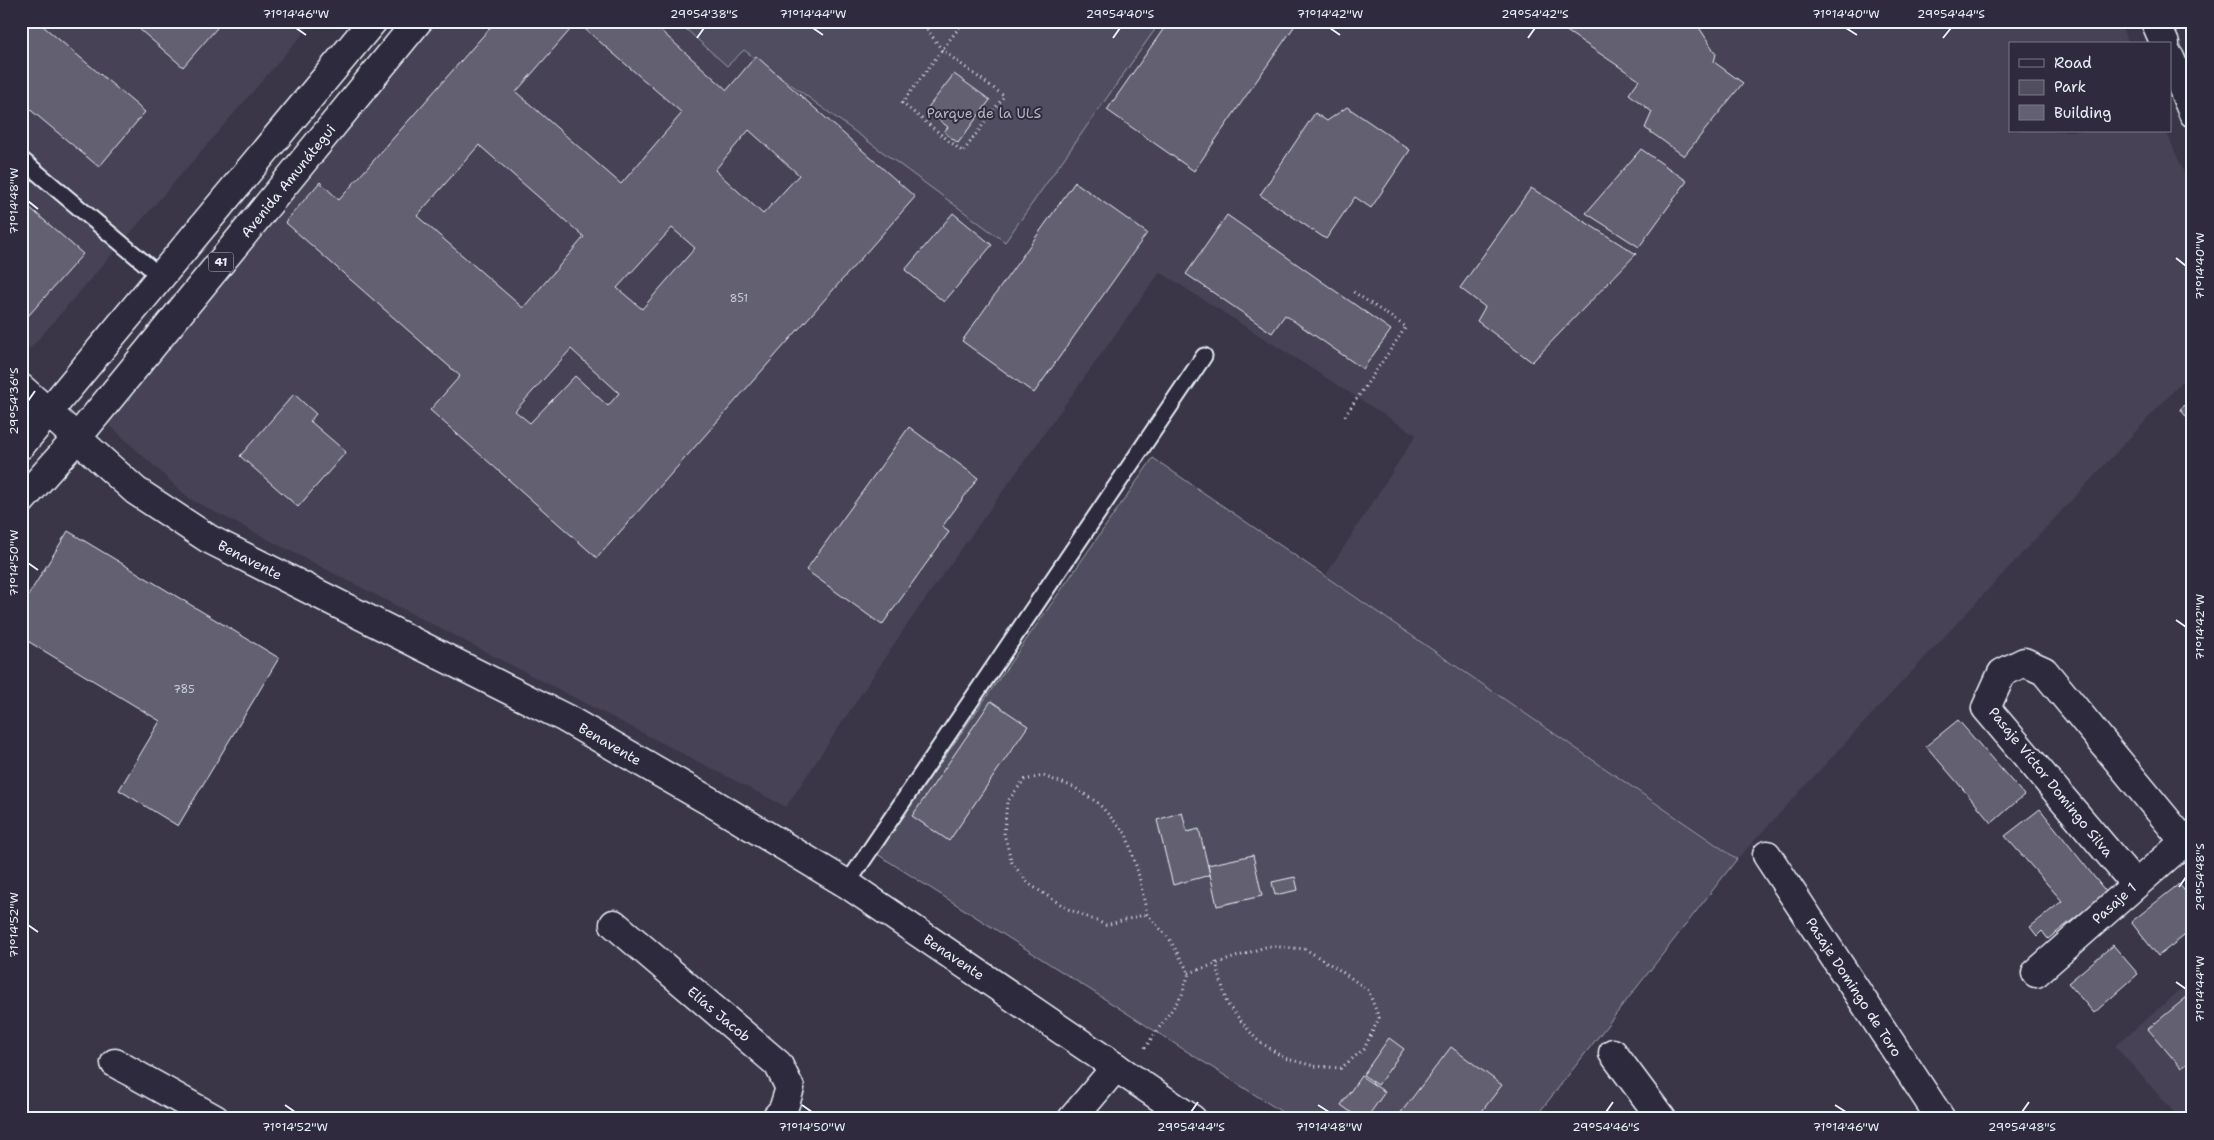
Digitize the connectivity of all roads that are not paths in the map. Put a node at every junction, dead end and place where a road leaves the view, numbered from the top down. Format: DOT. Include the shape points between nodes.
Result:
graph roads {
  1 [pos="373,21"];
  2 [pos="418,21"];
  3 [pos="2156,21"];
  4 [pos="2164,42"];
  5 [pos="2172,63"];
  6 [pos="2193,113"];
  7 [pos="21,159"];
  8 [pos="160,276"];
  9 [pos="1204,356"];
  10 [pos="21,388"];
  11 [pos="49,412"];
  12 [pos="77,438"];
  13 [pos="21,445"];
  14 [pos="21,501"];
  15 [pos="2189,837"];
  16 [pos="1767,855"];
  17 [pos="847,884"];
  18 [pos="2135,884"];
  19 [pos="614,924"];
  20 [pos="2036,972"];
  21 [pos="1612,1054"];
  22 [pos="115,1063"];
  23 [pos="1121,1071"];
  24 [pos="207,1117"];
  25 [pos="775,1119"];
  26 [pos="1072,1119"];
  27 [pos="1192,1119"];
  28 [pos="1662,1119"];
  29 [pos="1941,1119"];
  1 -- 8 [label="main road"];
  2 -- 12 [label="main road, Avenida Amunátegui / 41"];
  3 -- 4 [label="main road"];
  5 -- 6 [label="main road"];
  7 -- 8 [label="lane"];
  8 -- 11 [label="main road"];
  9 -- 17 [label="lane"];
  10 -- 11 [label="main road, Benavente"];
  11 -- 12 [label="main road, Benavente"];
  11 -- 13 [label="main road"];
  12 -- 14 [label="main road, Avenida Amunátegui / 41"];
  12 -- 17 [label="main road, Benavente" via="136,490 209,539 565,718"];
  15 -- 18 [label="main road, Pasaje 1"];
  15 -- 18 [label="main road, Pasaje Víctor Domingo Silva" via="2044,671 2024,662 2002,673 1986,708"];
  16 -- 29 [label="main road, Pasaje Domingo de Toro"];
  17 -- 23 [label="main road, Benavente"];
  18 -- 20 [label="main road, Pasaje 1"];
  19 -- 25 [label="main road, Elías Jacob" via="778,1064 790,1088 783,1110"];
  21 -- 28 [label="main road"];
  22 -- 24 [label="main road"];
  23 -- 26 [label="main road"];
  23 -- 27 [label="main road, Benavente"];
}
